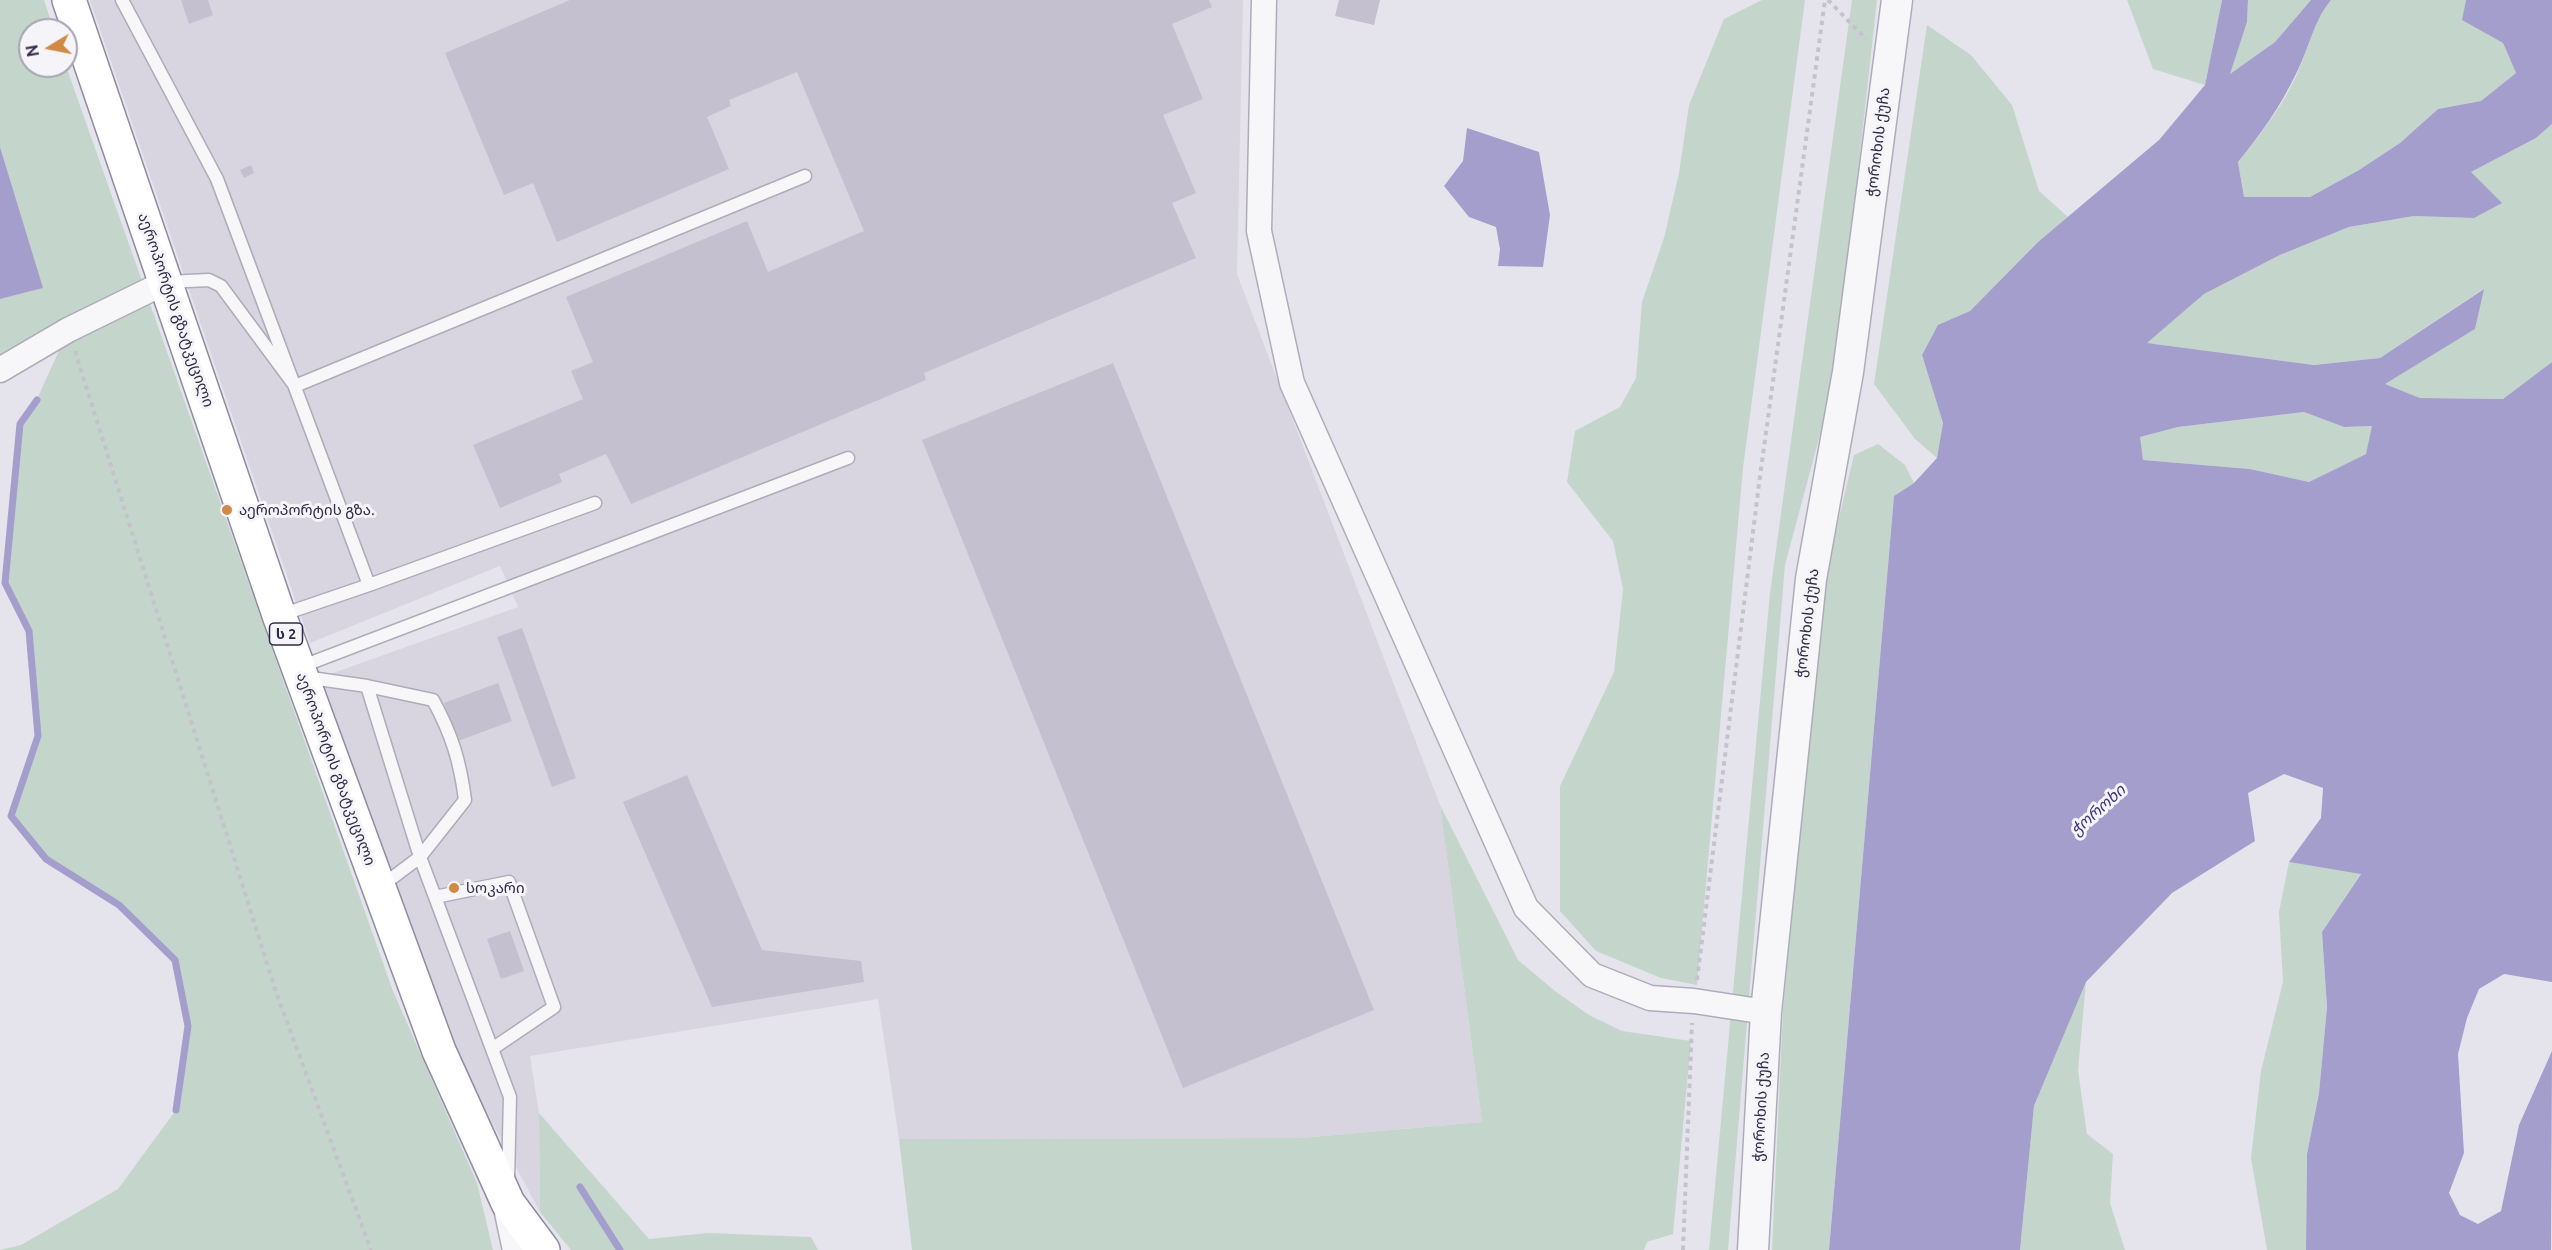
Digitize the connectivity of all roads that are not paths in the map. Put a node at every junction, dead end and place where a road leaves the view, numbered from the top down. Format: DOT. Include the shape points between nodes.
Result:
graph roads {
  1 [pos="69,0"];
  2 [pos="122,0"];
  3 [pos="1264,0"];
  4 [pos="1897,0"];
  5 [pos="805,176"];
  6 [pos="166,282"];
  7 [pos="0,370"];
  8 [pos="295,386"];
  9 [pos="848,458"];
  10 [pos="595,502"];
  11 [pos="369,585"];
  12 [pos="279,615"];
  13 [pos="301,672"];
  14 [pos="367,686"];
  15 [pos="420,857"];
  16 [pos="379,887"];
  17 [pos="435,897"];
  18 [pos="1766,1012"];
  19 [pos="492,1048"];
  20 [pos="508,1203"];
  21 [pos="518,1250"];
  22 [pos="543,1250"];
  23 [pos="1754,1250"];
  1 -- 6 [label="highway, აეროპორტის გზატკეცილი / ს 2"];
  2 -- 8 [label="lane" via="217,179"];
  3 -- 18 [label="street" via="1259,231 1292,383 1526,908 1592,975 1650,998"];
  4 -- 18 [label="street, ჭოროხის ქუჩა" via="1848,372 1811,579"];
  5 -- 8 [label="lane"];
  6 -- 7 [label="street" via="68,330"];
  6 -- 8 [label="lane" via="209,280 221,286"];
  6 -- 12 [label="highway, აეროპორტის გზატკეცილი / ს 2"];
  8 -- 11 [label="lane"];
  9 -- 13 [label="lane"];
  10 -- 11 [label="lane"];
  11 -- 12 [label="lane"];
  12 -- 13 [label="highway, აეროპორტის გზატკეცილი / ს 2"];
  13 -- 14 [label="lane"];
  13 -- 16 [label="highway, აეროპორტის გზატკეცილი / ს 2"];
  14 -- 15 [label="lane"];
  14 -- 15 [label="lane" via="433,700 450,732 460,763 465,801"];
  15 -- 16 [label="lane"];
  15 -- 17 [label="lane"];
  16 -- 20 [label="highway, აეროპორტის გზატკეცილი / ს 2" via="440,1051"];
  17 -- 19 [label="lane"];
  17 -- 19 [label="lane" via="508,882 554,1007"];
  18 -- 23 [label="street, ჭოროხის ქუჩა"];
  19 -- 20 [label="lane" via="510,1097"];
  20 -- 21 [label="street"];
  20 -- 22 [label="highway, აეროპორტის გზატკეცილი / ს 2"];
}
